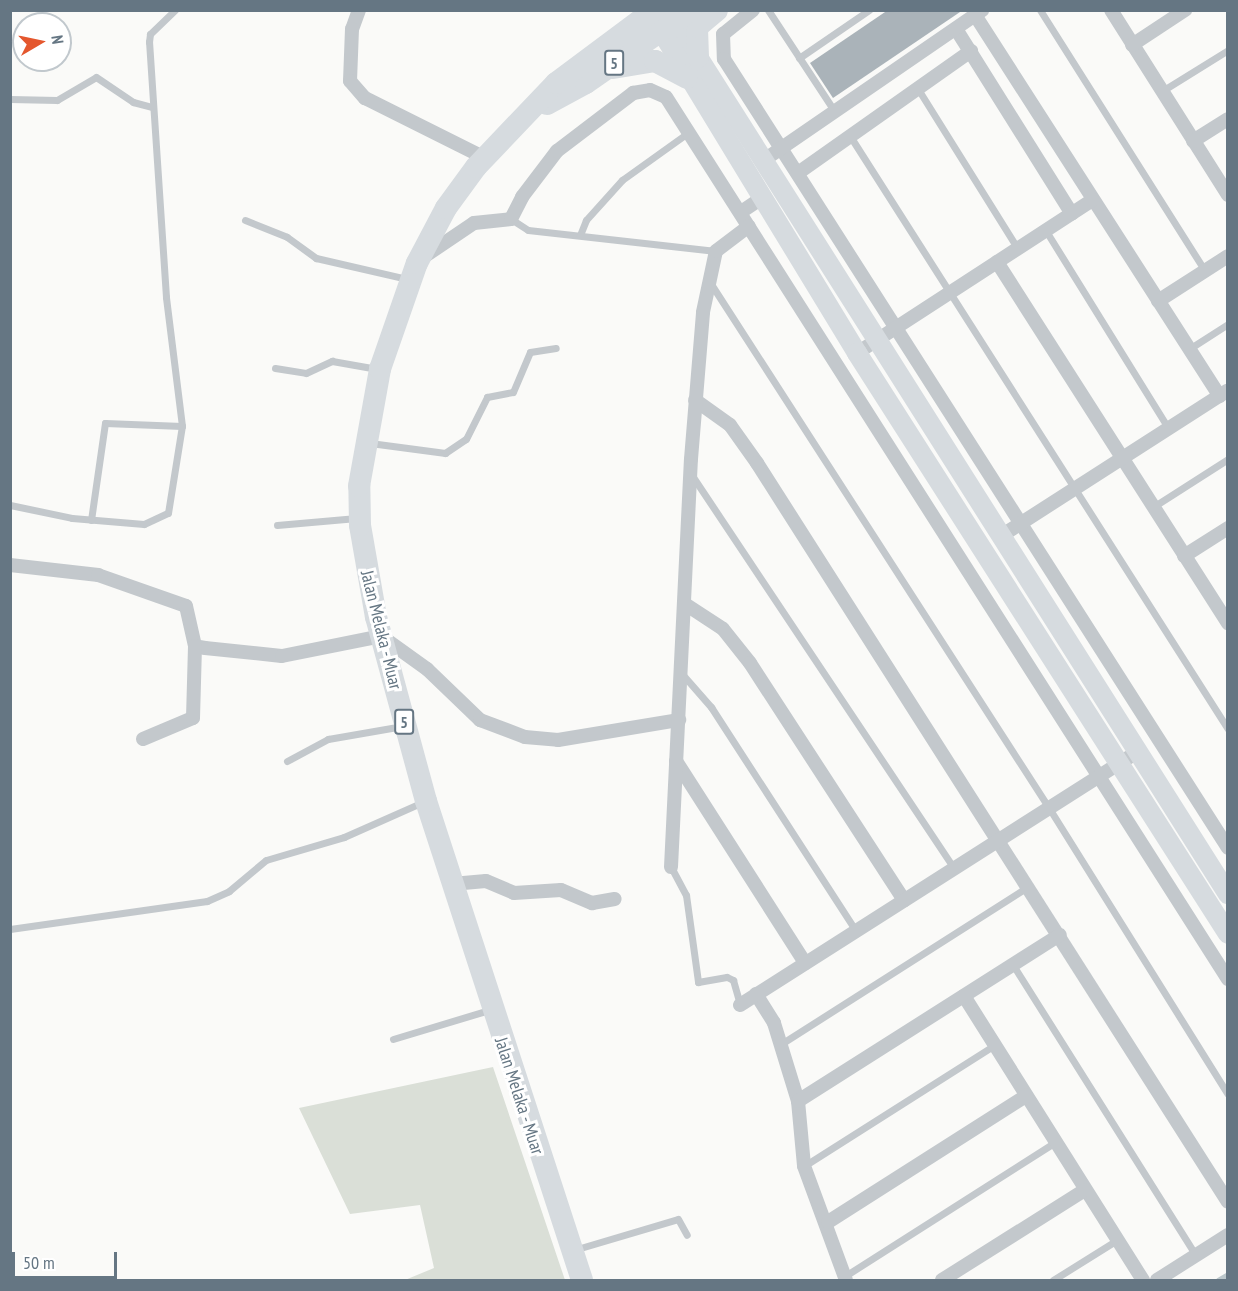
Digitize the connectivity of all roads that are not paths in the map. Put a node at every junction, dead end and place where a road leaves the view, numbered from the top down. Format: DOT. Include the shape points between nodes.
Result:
graph roads {
  1 [pos="175,10"];
  2 [pos="359,10"];
  3 [pos="717,10"];
  4 [pos="753,10"];
  5 [pos="768,10"];
  6 [pos="869,10"];
  7 [pos="1040,10"];
  8 [pos="1111,10"];
  9 [pos="1185,10"];
  10 [pos="978,13"];
  11 [pos="660,16"];
  12 [pos="956,29"];
  13 [pos="1132,45"];
  14 [pos="1227,50"];
  15 [pos="971,51"];
  16 [pos="698,57"];
  17 [pos="800,58"];
  18 [pos="602,72"];
  19 [pos="687,78"];
  20 [pos="918,89"];
  21 [pos="1162,91"];
  22 [pos="10,99"];
  23 [pos="152,107"];
  24 [pos="534,110"];
  25 [pos="835,112"];
  26 [pos="1227,119"];
  27 [pos="689,132"];
  28 [pos="850,136"];
  29 [pos="1193,141"];
  30 [pos="781,149"];
  31 [pos="764,160"];
  32 [pos="479,162"];
  33 [pos="798,173"];
  34 [pos="1227,195"];
  35 [pos="762,198"];
  36 [pos="1094,200"];
  37 [pos="741,212"];
  38 [pos="1072,214"];
  39 [pos="511,219"];
  40 [pos="245,220"];
  41 [pos="749,226"];
  42 [pos="1046,231"];
  43 [pos="580,236"];
  44 [pos="1018,249"];
  45 [pos="716,250"];
  46 [pos="1227,256"];
  47 [pos="997,262"];
  48 [pos="413,271"];
  49 [pos="1205,271"];
  50 [pos="708,280"];
  51 [pos="950,293"];
  52 [pos="1158,301"];
  53 [pos="1227,324"];
  54 [pos="897,327"];
  55 [pos="878,340"];
  56 [pos="556,348"];
  57 [pos="1189,349"];
  58 [pos="857,353"];
  59 [pos="275,368"];
  60 [pos="380,369"];
  61 [pos="1224,394"];
  62 [pos="695,399"];
  63 [pos="182,426"];
  64 [pos="1168,429"];
  65 [pos="364,442"];
  66 [pos="1122,459"];
  67 [pos="1227,459"];
  68 [pos="690,472"];
  69 [pos="1075,489"];
  70 [pos="10,505"];
  71 [pos="1153,507"];
  72 [pos="360,519"];
  73 [pos="91,520"];
  74 [pos="1021,523"];
  75 [pos="277,525"];
  76 [pos="1227,528"];
  77 [pos="1002,536"];
  78 [pos="1184,556"];
  79 [pos="10,566"];
  80 [pos="686,604"];
  81 [pos="1227,623"];
  82 [pos="381,636"];
  83 [pos="195,646"];
  84 [pos="682,675"];
  85 [pos="679,720"];
  86 [pos="405,726"];
  87 [pos="1227,729"];
  88 [pos="144,739"];
  89 [pos="1137,752"];
  90 [pos="287,761"];
  91 [pos="676,761"];
  92 [pos="1119,764"];
  93 [pos="1100,776"];
  94 [pos="426,801"];
  95 [pos="1049,807"];
  96 [pos="1000,839"];
  97 [pos="1227,848"];
  98 [pos="671,867"];
  99 [pos="954,868"];
  100 [pos="452,884"];
  101 [pos="1029,886"];
  102 [pos="1227,894"];
  103 [pos="615,899"];
  104 [pos="904,900"];
  105 [pos="10,929"];
  106 [pos="856,931"];
  107 [pos="1227,934"];
  108 [pos="1060,935"];
  109 [pos="805,963"];
  110 [pos="1013,965"];
  111 [pos="1227,979"];
  112 [pos="756,994"];
  113 [pos="964,996"];
  114 [pos="740,1005"];
  115 [pos="492,1009"];
  116 [pos="393,1039"];
  117 [pos="781,1044"];
  118 [pos="994,1045"];
  119 [pos="1227,1094"];
  120 [pos="1026,1096"];
  121 [pos="798,1101"];
  122 [pos="1055,1142"];
  123 [pos="804,1166"];
  124 [pos="1085,1190"];
  125 [pos="1227,1202"];
  126 [pos="828,1222"];
  127 [pos="687,1235"];
  128 [pos="1227,1235"];
  129 [pos="1117,1240"];
  130 [pos="570,1251"];
  131 [pos="1196,1256"];
  132 [pos="845,1278"];
  133 [pos="582,1281"];
  134 [pos="942,1281"];
  135 [pos="1053,1281"];
  136 [pos="1143,1281"];
  137 [pos="1157,1281"];
  1 -- 23 [label="lane" via="150,34"];
  2 -- 32 [label="street" via="352,29 350,81 365,98"];
  3 -- 16 [label="main road" via="697,27"];
  4 -- 30 [label="street" via="723,34 724,58"];
  5 -- 17 [label="lane"];
  6 -- 17 [label="lane"];
  7 -- 49 [label="lane"];
  8 -- 13 [label="street"];
  9 -- 13 [label="street"];
  10 -- 12 [label="street"];
  10 -- 36 [label="street"];
  11 -- 16 [label="street"];
  11 -- 18 [label="main road, Jalan Melaka - Muar / 5"];
  11 -- 19 [label="street"];
  11 -- 24 [label="main road, Jalan Melaka - Muar / 5" via="556,83"];
  11 -- 32 [label="main road" via="549,73 519,105"];
  12 -- 15 [label="street"];
  12 -- 25 [label="street"];
  13 -- 21 [label="street"];
  14 -- 21 [label="lane"];
  15 -- 20 [label="street"];
  15 -- 38 [label="street"];
  16 -- 31 [label="street"];
  17 -- 25 [label="lane"];
  18 -- 19 [label="main road" via="633,62 655,61"];
  18 -- 24 [label="main road, Jalan Melaka - Muar / 5"];
  19 -- 35 [label="street"];
  20 -- 28 [label="street"];
  20 -- 44 [label="lane"];
  21 -- 29 [label="street"];
  22 -- 23 [label="lane" via="57,100 96,77 133,102"];
  23 -- 63 [label="lane" via="166,297"];
  24 -- 32 [label="main road, Jalan Melaka - Muar / 5"];
  25 -- 30 [label="street"];
  26 -- 29 [label="street"];
  27 -- 37 [label="street"];
  27 -- 39 [label="street" via="666,97 650,90 633,93 557,150"];
  27 -- 43 [label="lane" via="622,180 586,220"];
  28 -- 33 [label="street"];
  28 -- 51 [label="lane"];
  29 -- 34 [label="street"];
  30 -- 31 [label="street"];
  30 -- 33 [label="street"];
  31 -- 55 [label="street"];
  32 -- 48 [label="main road, Jalan Melaka - Muar / 5" via="446,208"];
  33 -- 54 [label="street"];
  35 -- 37 [label="street"];
  35 -- 58 [label="street"];
  36 -- 38 [label="street"];
  36 -- 52 [label="street"];
  37 -- 41 [label="street"];
  38 -- 42 [label="street"];
  39 -- 43 [label="lane" via="528,230"];
  39 -- 48 [label="street" via="488,220 461,229"];
  40 -- 48 [label="lane" via="287,237 316,258"];
  41 -- 45 [label="street"];
  41 -- 93 [label="street"];
  42 -- 44 [label="street"];
  42 -- 64 [label="lane"];
  43 -- 45 [label="lane"];
  44 -- 47 [label="street"];
  45 -- 50 [label="street"];
  46 -- 49 [label="street"];
  47 -- 51 [label="street"];
  47 -- 66 [label="street"];
  48 -- 60 [label="main road, Jalan Melaka - Muar / 5"];
  49 -- 52 [label="street"];
  50 -- 62 [label="street"];
  50 -- 95 [label="lane"];
  51 -- 54 [label="street"];
  51 -- 69 [label="lane"];
  52 -- 57 [label="street"];
  53 -- 57 [label="lane"];
  54 -- 55 [label="street"];
  54 -- 74 [label="street"];
  55 -- 58 [label="street"];
  55 -- 77 [label="street"];
  56 -- 65 [label="lane" via="530,352 513,392 487,397 466,439 445,453"];
  57 -- 61 [label="street"];
  58 -- 92 [label="street"];
  59 -- 60 [label="lane" via="306,373 332,361"];
  60 -- 65 [label="main road, Jalan Melaka - Muar / 5"];
  61 -- 64 [label="street"];
  62 -- 68 [label="street"];
  62 -- 96 [label="street" via="730,425 743,442"];
  63 -- 73 [label="lane" via="168,513 144,524"];
  63 -- 73 [label="lane" via="105,423"];
  64 -- 66 [label="street"];
  65 -- 72 [label="main road, Jalan Melaka - Muar / 5"];
  66 -- 69 [label="street"];
  66 -- 71 [label="street"];
  67 -- 71 [label="lane"];
  68 -- 80 [label="street"];
  68 -- 99 [label="lane"];
  69 -- 74 [label="street"];
  69 -- 87 [label="lane"];
  70 -- 73 [label="lane"];
  71 -- 78 [label="street"];
  72 -- 75 [label="lane"];
  72 -- 82 [label="main road, Jalan Melaka - Muar / 5"];
  74 -- 77 [label="street"];
  74 -- 97 [label="street"];
  76 -- 78 [label="street"];
  77 -- 89 [label="street"];
  78 -- 81 [label="street"];
  79 -- 83 [label="street" via="98,575 186,606"];
  80 -- 84 [label="street"];
  80 -- 104 [label="street" via="723,629 750,663"];
  82 -- 83 [label="street" via="282,656"];
  82 -- 85 [label="street" via="427,669 480,720 525,737 558,740"];
  82 -- 86 [label="main road, Jalan Melaka - Muar / 5"];
  83 -- 88 [label="street" via="193,718"];
  84 -- 85 [label="street"];
  84 -- 106 [label="lane" via="711,707"];
  85 -- 91 [label="street"];
  86 -- 90 [label="lane" via="328,739"];
  86 -- 94 [label="main road, Jalan Melaka - Muar / 5"];
  89 -- 92 [label="street"];
  89 -- 102 [label="street"];
  91 -- 98 [label="street"];
  91 -- 109 [label="street"];
  92 -- 93 [label="street"];
  92 -- 107 [label="street"];
  93 -- 95 [label="street"];
  93 -- 111 [label="street"];
  94 -- 100 [label="main road, Jalan Melaka - Muar / 5"];
  94 -- 105 [label="lane" via="344,837 266,860 229,891 207,901"];
  95 -- 96 [label="street"];
  95 -- 119 [label="lane"];
  96 -- 99 [label="street"];
  96 -- 101 [label="street"];
  98 -- 114 [label="lane" via="686,895 698,982 727,977 733,980"];
  99 -- 104 [label="street"];
  100 -- 103 [label="street" via="486,881 514,893 561,890 592,903"];
  100 -- 115 [label="main road, Jalan Melaka - Muar / 5"];
  101 -- 108 [label="street"];
  101 -- 117 [label="lane"];
  104 -- 106 [label="street"];
  106 -- 109 [label="street"];
  108 -- 110 [label="street"];
  108 -- 125 [label="street"];
  109 -- 112 [label="street"];
  110 -- 113 [label="street"];
  110 -- 131 [label="lane"];
  112 -- 114 [label="street"];
  112 -- 117 [label="street" via="774,1023"];
  113 -- 118 [label="street"];
  113 -- 121 [label="street"];
  115 -- 116 [label="lane"];
  115 -- 130 [label="main road, Jalan Melaka - Muar / 5"];
  117 -- 121 [label="street"];
  118 -- 120 [label="street"];
  118 -- 123 [label="lane"];
  120 -- 122 [label="street"];
  120 -- 126 [label="street"];
  121 -- 123 [label="street"];
  122 -- 124 [label="street"];
  122 -- 132 [label="lane"];
  123 -- 126 [label="street"];
  124 -- 129 [label="street"];
  124 -- 134 [label="street"];
  126 -- 132 [label="street"];
  127 -- 130 [label="lane" via="678,1219"];
  128 -- 131 [label="street"];
  129 -- 135 [label="lane"];
  129 -- 136 [label="street"];
  130 -- 133 [label="main road, Jalan Melaka - Muar / 5"];
  131 -- 137 [label="street"];
}
